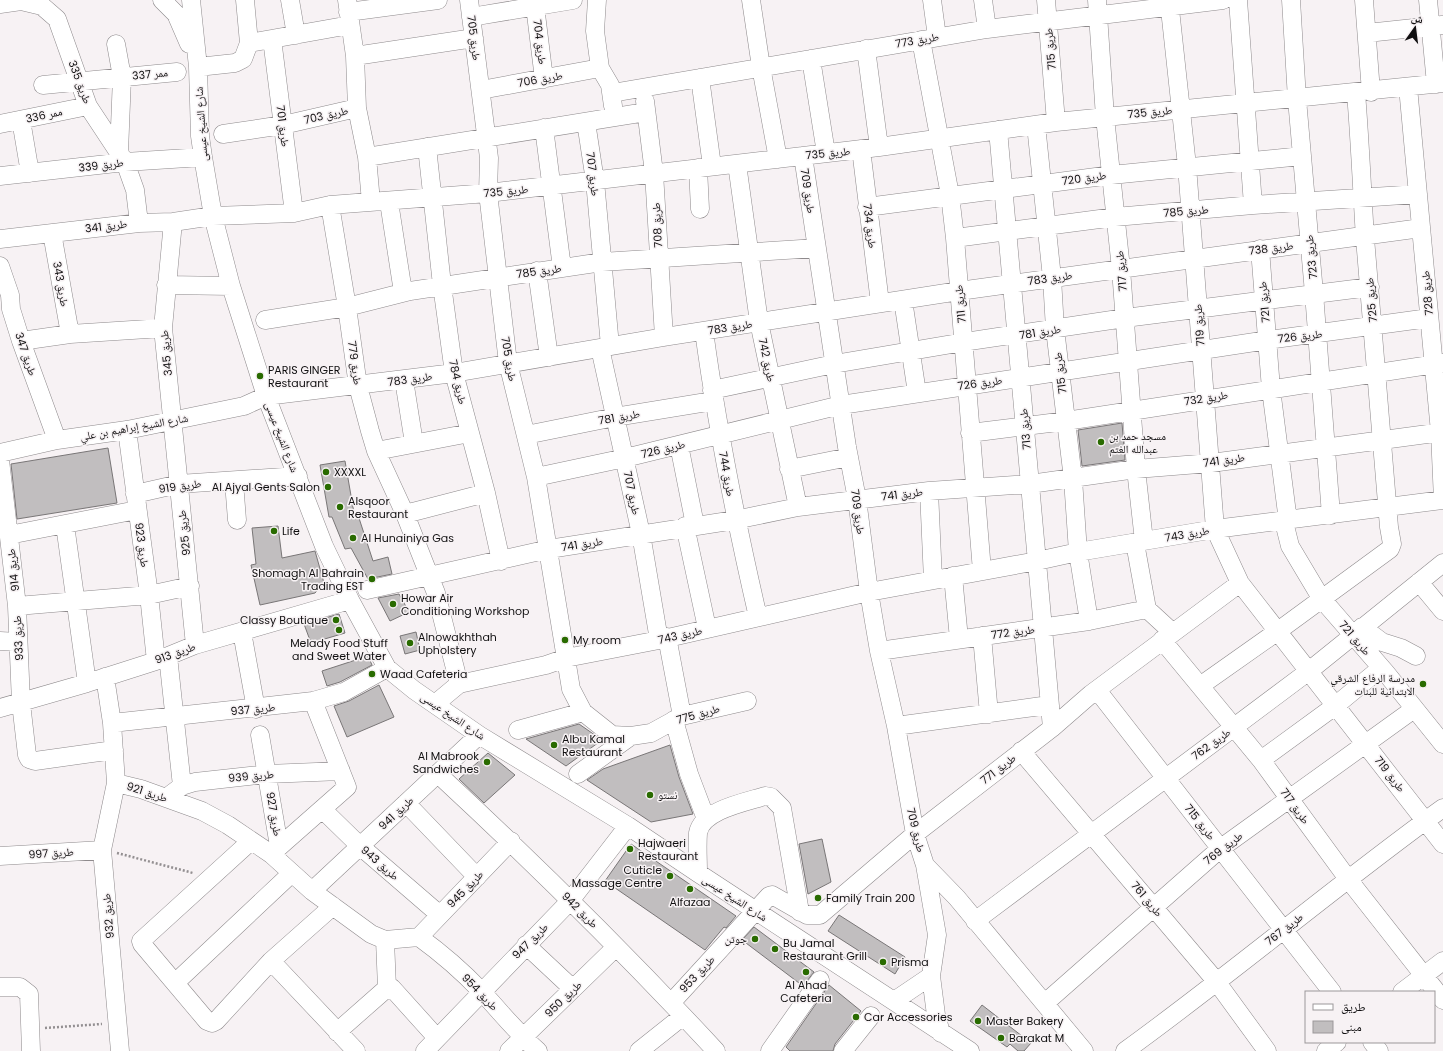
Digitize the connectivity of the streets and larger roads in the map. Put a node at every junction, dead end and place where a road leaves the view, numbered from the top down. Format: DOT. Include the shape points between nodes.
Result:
graph roads {
  1 [pos="162,0"];
  2 [pos="190,0"];
  3 [pos="245,0"];
  4 [pos="290,0"];
  5 [pos="573,0"];
  6 [pos="597,0"];
  7 [pos="751,0"];
  8 [pos="932,0"];
  9 [pos="983,0"];
  10 [pos="1046,0"];
  11 [pos="1223,0"];
  12 [pos="1238,0"];
  13 [pos="1291,0"];
  14 [pos="1364,0"];
  15 [pos="1428,0"];
  16 [pos="428,1"];
  17 [pos="1169,3"];
  18 [pos="0,4"];
  19 [pos="535,6"];
  20 [pos="1097,7"];
  21 [pos="470,8"];
  22 [pos="348,12"];
  23 [pos="1048,21"];
  24 [pos="1437,25"];
  25 [pos="987,28"];
  26 [pos="1367,33"];
  27 [pos="296,35"];
  28 [pos="474,38"];
  29 [pos="929,38"];
  30 [pos="272,39"];
  31 [pos="249,43"];
  32 [pos="116,44"];
  33 [pos="866,49"];
  34 [pos="355,56"];
  35 [pos="811,59"];
  36 [pos="198,67"];
  37 [pos="761,67"];
  38 [pos="600,68"];
  39 [pos="177,72"];
  40 [pos="122,77"];
  41 [pos="700,78"];
  42 [pos="544,79"];
  43 [pos="80,81"];
  44 [pos="1440,83"];
  45 [pos="43,85"];
  46 [pos="1408,87"];
  47 [pos="644,89"];
  48 [pos="481,90"];
  49 [pos="1364,92"];
  50 [pos="612,93"];
  51 [pos="1297,99"];
  52 [pos="1247,104"];
  53 [pos="88,106"];
  54 [pos="357,108"];
  55 [pos="1181,109"];
  56 [pos="646,112"];
  57 [pos="615,117"];
  58 [pos="1105,117"];
  59 [pos="21,120"];
  60 [pos="586,122"];
  61 [pos="1056,122"];
  62 [pos="0,124"];
  63 [pos="283,125"];
  64 [pos="1036,125"];
  65 [pos="544,128"];
  66 [pos="998,130"];
  67 [pos="223,134"];
  68 [pos="487,137"];
  69 [pos="940,138"];
  70 [pos="427,147"];
  71 [pos="870,148"];
  72 [pos="826,153"];
  73 [pos="803,156"];
  74 [pos="1302,156"];
  75 [pos="122,157"];
  76 [pos="203,157"];
  77 [pos="367,157"];
  78 [pos="778,159"];
  79 [pos="1249,160"];
  80 [pos="737,164"];
  81 [pos="1187,166"];
  82 [pos="705,167"];
  83 [pos="30,173"];
  84 [pos="654,174"];
  85 [pos="1111,174"];
  86 [pos="0,176"];
  87 [pos="595,181"];
  88 [pos="1043,184"];
  89 [pos="552,186"];
  90 [pos="1003,188"];
  91 [pos="488,193"];
  92 [pos="1418,194"];
  93 [pos="950,195"];
  94 [pos="1363,198"];
  95 [pos="432,199"];
  96 [pos="371,202"];
  97 [pos="389,202"];
  98 [pos="1306,202"];
  99 [pos="330,205"];
  100 [pos="1253,205"];
  101 [pos="867,207"];
  102 [pos="700,209"];
  103 [pos="1190,211"];
  104 [pos="294,213"];
  105 [pos="213,216"];
  106 [pos="1115,217"];
  107 [pos="173,222"];
  108 [pos="139,223"];
  109 [pos="1047,227"];
  110 [pos="1421,228"];
  111 [pos="1007,232"];
  112 [pos="52,233"];
  113 [pos="1365,236"];
  114 [pos="955,238"];
  115 [pos="0,239"];
  116 [pos="1309,243"];
  117 [pos="817,248"];
  118 [pos="1260,250"];
  119 [pos="749,252"];
  120 [pos="659,258"];
  121 [pos="1193,258"];
  122 [pos="602,262"];
  123 [pos="0,266"];
  124 [pos="562,268"];
  125 [pos="1121,269"];
  126 [pos="537,271"];
  127 [pos="498,276"];
  128 [pos="1052,278"];
  129 [pos="1012,284"];
  130 [pos="442,285"];
  131 [pos="166,286"];
  132 [pos="231,286"];
  133 [pos="1370,287"];
  134 [pos="959,291"];
  135 [pos="403,292"];
  136 [pos="1314,293"];
  137 [pos="903,300"];
  138 [pos="1264,300"];
  139 [pos="880,304"];
  140 [pos="347,307"];
  141 [pos="1198,310"];
  142 [pos="826,311"];
  143 [pos="1125,318"];
  144 [pos="1429,318"];
  145 [pos="265,320"];
  146 [pos="759,322"];
  147 [pos="1373,325"];
  148 [pos="163,328"];
  149 [pos="1055,329"];
  150 [pos="704,331"];
  151 [pos="70,334"];
  152 [pos="1318,334"];
  153 [pos="1016,335"];
  154 [pos="664,337"];
  155 [pos="1268,340"];
  156 [pos="21,341"];
  157 [pos="964,342"];
  158 [pos="605,347"];
  159 [pos="1201,350"];
  160 [pos="911,351"];
  161 [pos="549,357"];
  162 [pos="1127,360"];
  163 [pos="1438,363"];
  164 [pos="508,364"];
  165 [pos="834,364"];
  166 [pos="1060,371"];
  167 [pos="454,373"];
  168 [pos="1378,373"];
  169 [pos="1020,377"];
  170 [pos="770,378"];
  171 [pos="404,380"];
  172 [pos="1320,381"];
  173 [pos="966,385"];
  174 [pos="358,386"];
  175 [pos="1271,389"];
  176 [pos="916,393"];
  177 [pos="266,396"];
  178 [pos="713,396"];
  179 [pos="1206,398"];
  180 [pos="841,405"];
  181 [pos="1131,410"];
  182 [pos="614,417"];
  183 [pos="172,420"];
  184 [pos="778,420"];
  185 [pos="1066,421"];
  186 [pos="1024,426"];
  187 [pos="127,430"];
  188 [pos="1441,432"];
  189 [pos="470,433"];
  190 [pos="970,433"];
  191 [pos="526,435"];
  192 [pos="720,435"];
  193 [pos="57,440"];
  194 [pos="1382,441"];
  195 [pos="414,443"];
  196 [pos="679,445"];
  197 [pos="1326,448"];
  198 [pos="376,451"];
  199 [pos="1280,452"];
  200 [pos="0,453"];
  201 [pos="849,457"];
  202 [pos="625,458"];
  203 [pos="0,460"];
  204 [pos="1211,463"];
  205 [pos="789,469"];
  206 [pos="1136,470"];
  207 [pos="298,476"];
  208 [pos="536,477"];
  209 [pos="1073,478"];
  210 [pos="234,482"];
  211 [pos="179,484"];
  212 [pos="1030,484"];
  213 [pos="974,486"];
  214 [pos="928,490"];
  215 [pos="486,493"];
  216 [pos="857,499"];
  217 [pos="1443,500"];
  218 [pos="136,502"];
  219 [pos="798,507"];
  220 [pos="1387,507"];
  221 [pos="405,514"];
  222 [pos="1331,515"];
  223 [pos="237,520"];
  224 [pos="735,520"];
  225 [pos="1286,522"];
  226 [pos="65,525"];
  227 [pos="690,526"];
  228 [pos="1215,530"];
  229 [pos="641,534"];
  230 [pos="1139,542"];
  231 [pos="7,543"];
  232 [pos="549,549"];
  233 [pos="1078,552"];
  234 [pos="501,561"];
  235 [pos="1036,561"];
  236 [pos="1443,563"];
  237 [pos="982,571"];
  238 [pos="430,575"];
  239 [pos="953,576"];
  240 [pos="933,580"];
  241 [pos="1419,582"];
  242 [pos="1240,583"];
  243 [pos="190,586"];
  244 [pos="367,590"];
  245 [pos="869,592"];
  246 [pos="149,595"];
  247 [pos="11,596"];
  248 [pos="1321,598"];
  249 [pos="350,600"];
  250 [pos="76,602"];
  251 [pos="1147,609"];
  252 [pos="1443,611"];
  253 [pos="758,617"];
  254 [pos="1088,621"];
  255 [pos="707,628"];
  256 [pos="1042,628"];
  257 [pos="1278,631"];
  258 [pos="1358,631"];
  259 [pos="242,632"];
  260 [pos="982,636"];
  261 [pos="1167,636"];
  262 [pos="663,638"];
  263 [pos="959,639"];
  264 [pos="0,641"];
  265 [pos="18,642"];
  266 [pos="195,645"];
  267 [pos="879,651"];
  268 [pos="1416,656"];
  269 [pos="162,658"];
  270 [pos="566,658"];
  271 [pos="387,668"];
  272 [pos="1381,668"];
  273 [pos="1309,671"];
  274 [pos="105,677"];
  275 [pos="87,683"];
  276 [pos="459,684"];
  277 [pos="1200,686"];
  278 [pos="1097,690"];
  279 [pos="313,701"];
  280 [pos="747,701"];
  281 [pos="21,703"];
  282 [pos="435,704"];
  283 [pos="1049,705"];
  284 [pos="1335,706"];
  285 [pos="0,708"];
  286 [pos="256,709"];
  287 [pos="1414,709"];
  288 [pos="583,712"];
  289 [pos="989,714"];
  290 [pos="173,717"];
  291 [pos="678,718"];
  292 [pos="112,724"];
  293 [pos="896,726"];
  294 [pos="1235,727"];
  295 [pos="1052,728"];
  296 [pos="518,730"];
  297 [pos="479,735"];
  298 [pos="260,736"];
  299 [pos="632,736"];
  300 [pos="1367,744"];
  301 [pos="1443,744"];
  302 [pos="114,750"];
  303 [pos="1021,751"];
  304 [pos="1261,760"];
  305 [pos="267,774"];
  306 [pos="438,774"];
  307 [pos="578,774"];
  308 [pos="1166,778"];
  309 [pos="344,779"];
  310 [pos="116,783"];
  311 [pos="182,786"];
  312 [pos="166,798"];
  313 [pos="1290,799"];
  314 [pos="406,803"];
  315 [pos="1443,808"];
  316 [pos="322,809"];
  317 [pos="706,819"];
  318 [pos="1426,820"];
  319 [pos="628,826"];
  320 [pos="915,834"];
  321 [pos="1093,834"];
  322 [pos="251,841"];
  323 [pos="511,841"];
  324 [pos="1443,844"];
  325 [pos="360,846"];
  326 [pos="1221,848"];
  327 [pos="102,850"];
  328 [pos="275,850"];
  329 [pos="0,856"];
  330 [pos="925,865"];
  331 [pos="292,873"];
  332 [pos="698,874"];
  333 [pos="477,877"];
  334 [pos="1348,879"];
  335 [pos="312,890"];
  336 [pos="570,901"];
  337 [pos="333,906"];
  338 [pos="1154,906"];
  339 [pos="800,912"];
  340 [pos="440,915"];
  341 [pos="763,915"];
  342 [pos="976,921"];
  343 [pos="1283,930"];
  344 [pos="419,937"];
  345 [pos="385,940"];
  346 [pos="526,945"];
  347 [pos="616,947"];
  348 [pos="271,961"];
  349 [pos="1443,961"];
  350 [pos="931,976"];
  351 [pos="1423,976"];
  352 [pos="820,980"];
  353 [pos="1216,981"];
  354 [pos="175,983"];
  355 [pos="0,987"];
  356 [pos="387,988"];
  357 [pos="573,989"];
  358 [pos="481,991"];
  359 [pos="1331,991"];
  360 [pos="1403,991"];
  361 [pos="1443,1000"];
  362 [pos="894,1001"];
  363 [pos="671,1002"];
  364 [pos="1045,1003"];
  365 [pos="683,1016"];
  366 [pos="871,1016"];
  367 [pos="338,1032"];
  368 [pos="941,1033"];
  369 [pos="522,1037"];
  370 [pos="437,1038"];
  371 [pos="1336,1043"];
  372 [pos="1373,1043"];
  373 [pos="775,1049"];
  374 [pos="31,1051"];
  375 [pos="120,1051"];
  376 [pos="356,1051"];
  377 [pos="425,1051"];
  378 [pos="509,1051"];
  379 [pos="538,1051"];
  380 [pos="639,1051"];
  381 [pos="716,1051"];
  382 [pos="843,1051"];
  383 [pos="970,1051"];
  384 [pos="1084,1051"];
  385 [pos="1125,1051"];
  386 [pos="1267,1051"];
  387 [pos="1326,1051"];
  388 [pos="1379,1051"];
  1 -- 36 [label="street" via="182,24"];
  2 -- 36 [label="street, شارع الشيخ عيسى"];
  3 -- 31 [label="street"];
  4 -- 27 [label="street"];
  5 -- 19 [label="street"];
  6 -- 38 [label="street" via="595,30"];
  7 -- 37 [label="street"];
  8 -- 29 [label="street, طريق 711"];
  9 -- 25 [label="street"];
  10 -- 23 [label="street, طريق 715"];
  11 -- 17 [label="street, طريق 773"];
  12 -- 52 [label="street"];
  13 -- 51 [label="street, طريق 723"];
  14 -- 26 [label="street, طريق 725"];
  15 -- 24 [label="street"];
  16 -- 22 [label="street"];
  17 -- 20 [label="street, طريق 773"];
  17 -- 55 [label="street, طريق 719"];
  18 -- 43 [label="street, طريق 335" via="21,1 42,6 57,19"];
  19 -- 21 [label="street"];
  19 -- 42 [label="street, طريق 704"];
  20 -- 23 [label="street, طريق 773"];
  20 -- 58 [label="street, طريق 717"];
  21 -- 28 [label="street, طريق 705"];
  22 -- 27 [label="street"];
  22 -- 34 [label="street"];
  23 -- 25 [label="street, طريق 773"];
  23 -- 61 [label="street, طريق 715"];
  24 -- 26 [label="street"];
  24 -- 44 [label="street"];
  25 -- 29 [label="street, طريق 773"];
  26 -- 49 [label="street, طريق 725"];
  27 -- 30 [label="street"];
  28 -- 34 [label="street"];
  28 -- 48 [label="street, طريق 705"];
  29 -- 33 [label="street, طريق 773"];
  29 -- 69 [label="street, طريق 711"];
  30 -- 31 [label="street"];
  30 -- 63 [label="street, طريق 701"];
  31 -- 36 [label="street" via="243,59 235,63"];
  32 -- 40 [label="street, ممر 337"];
  33 -- 35 [label="street, طريق 773"];
  33 -- 71 [label="street, طريق 734"];
  34 -- 54 [label="street"];
  35 -- 37 [label="street, طريق 773"];
  35 -- 72 [label="street"];
  36 -- 76 [label="street, شارع الشيخ عيسى"];
  37 -- 41 [label="street, طريق 773"];
  37 -- 78 [label="street"];
  38 -- 42 [label="street, طريق 706"];
  38 -- 50 [label="street"];
  39 -- 40 [label="street, ممر 337"];
  40 -- 43 [label="street, ممر 337"];
  40 -- 75 [label="street"];
  41 -- 47 [label="street, طريق 773"];
  41 -- 82 [label="street"];
  42 -- 48 [label="street, طريق 706"];
  43 -- 45 [label="street, ممر 337"];
  43 -- 53 [label="street, طريق 335"];
  44 -- 46 [label="street, طريق 735"];
  46 -- 49 [label="street, طريق 735"];
  46 -- 92 [label="street, طريق 728"];
  47 -- 50 [label="street, طريق 773"];
  47 -- 56 [label="street, طريق 708"];
  48 -- 68 [label="street, طريق 705"];
  49 -- 51 [label="street, طريق 735"];
  49 -- 94 [label="street, طريق 725"];
  50 -- 57 [label="street"];
  51 -- 52 [label="street, طريق 735"];
  51 -- 74 [label="street, طريق 723"];
  52 -- 55 [label="street, طريق 735"];
  52 -- 79 [label="street"];
  53 -- 59 [label="street, ممر 336"];
  53 -- 75 [label="street, طريق 335"];
  54 -- 63 [label="street, طريق 703"];
  54 -- 77 [label="street"];
  55 -- 58 [label="street, طريق 735"];
  55 -- 81 [label="street, طريق 719"];
  56 -- 57 [label="street"];
  56 -- 84 [label="street, طريق 708"];
  57 -- 60 [label="street"];
  58 -- 61 [label="street, طريق 735"];
  58 -- 85 [label="street, طريق 717"];
  59 -- 62 [label="street, ممر 336"];
  59 -- 83 [label="street"];
  60 -- 65 [label="street"];
  60 -- 87 [label="street, طريق 707"];
  61 -- 64 [label="street, طريق 735"];
  63 -- 67 [label="street, طريق 703"];
  63 -- 104 [label="street, طريق 701"];
  64 -- 66 [label="street, طريق 735"];
  64 -- 88 [label="street, طريق 715"];
  65 -- 68 [label="street"];
  65 -- 89 [label="street"];
  66 -- 69 [label="street, طريق 735"];
  66 -- 90 [label="street, طريق 713"];
  68 -- 70 [label="street"];
  68 -- 91 [label="street, طريق 705"];
  69 -- 71 [label="street, طريق 735"];
  69 -- 93 [label="street, طريق 711"];
  70 -- 77 [label="street"];
  70 -- 95 [label="street"];
  71 -- 72 [label="street, طريق 735"];
  71 -- 101 [label="street, طريق 734"];
  72 -- 73 [label="street, طريق 735"];
  73 -- 78 [label="street, طريق 735"];
  73 -- 117 [label="street, طريق 709"];
  74 -- 79 [label="street, طريق 720"];
  74 -- 98 [label="street, طريق 723"];
  75 -- 76 [label="street, طريق 339"];
  75 -- 83 [label="street, طريق 339"];
  75 -- 108 [label="street, طريق 335" via="135,190"];
  76 -- 105 [label="street, شارع الشيخ عيسى"];
  77 -- 96 [label="street"];
  78 -- 80 [label="street, طريق 735"];
  79 -- 81 [label="street, طريق 720"];
  79 -- 100 [label="street"];
  80 -- 82 [label="street, طريق 735"];
  80 -- 119 [label="street, طريق 742"];
  81 -- 85 [label="street, طريق 720"];
  81 -- 103 [label="street, طريق 719"];
  82 -- 84 [label="street, طريق 735"];
  82 -- 102 [label="street"];
  83 -- 86 [label="street, طريق 339"];
  84 -- 87 [label="street, طريق 735"];
  84 -- 120 [label="street, طريق 708"];
  85 -- 88 [label="street, طريق 720"];
  85 -- 106 [label="street, طريق 717"];
  87 -- 89 [label="street, طريق 735"];
  87 -- 122 [label="street, طريق 707"];
  88 -- 90 [label="street, طريق 720"];
  88 -- 109 [label="street, طريق 715"];
  89 -- 91 [label="street, طريق 735"];
  89 -- 124 [label="street"];
  90 -- 93 [label="street, طريق 720"];
  90 -- 111 [label="street, طريق 713"];
  91 -- 95 [label="street, طريق 735"];
  91 -- 127 [label="street, طريق 705"];
  92 -- 94 [label="street, طريق 785"];
  92 -- 110 [label="street, طريق 728"];
  93 -- 101 [label="street, طريق 720"];
  93 -- 114 [label="street, طريق 711"];
  94 -- 98 [label="street, طريق 785"];
  94 -- 113 [label="street, طريق 725"];
  95 -- 97 [label="street, طريق 735"];
  95 -- 130 [label="street, طريق 784"];
  96 -- 97 [label="street, طريق 735"];
  96 -- 99 [label="street, طريق 735"];
  97 -- 135 [label="street"];
  98 -- 100 [label="street, طريق 785"];
  98 -- 116 [label="street, طريق 723"];
  99 -- 104 [label="street, طريق 735"];
  99 -- 140 [label="street, طريق 779"];
  100 -- 103 [label="street, طريق 785"];
  101 -- 139 [label="street, طريق 734"];
  103 -- 106 [label="street, طريق 785"];
  103 -- 121 [label="street, طريق 719"];
  104 -- 105 [label="street, طريق 735"];
  105 -- 107 [label="street, طريق 341"];
  105 -- 132 [label="street, شارع الشيخ عيسى"];
  106 -- 109 [label="street, طريق 785"];
  106 -- 125 [label="street, طريق 717"];
  107 -- 108 [label="street, طريق 341"];
  107 -- 131 [label="street, طريق 345"];
  108 -- 112 [label="street, طريق 341"];
  109 -- 111 [label="street, طريق 785"];
  109 -- 128 [label="street, طريق 715"];
  110 -- 113 [label="street, طريق 738"];
  110 -- 144 [label="street, طريق 728"];
  111 -- 114 [label="street, طريق 785"];
  111 -- 129 [label="street, طريق 713"];
  112 -- 115 [label="street, طريق 341"];
  112 -- 151 [label="street, طريق 343"];
  113 -- 116 [label="street, طريق 738"];
  113 -- 133 [label="street, طريق 725"];
  114 -- 134 [label="street, طريق 711"];
  116 -- 118 [label="street, طريق 738"];
  116 -- 136 [label="street, طريق 723"];
  117 -- 119 [label="street, طريق 785"];
  117 -- 142 [label="street, طريق 709"];
  118 -- 121 [label="street, طريق 738"];
  118 -- 138 [label="street, طريق 721"];
  119 -- 120 [label="street, طريق 785"];
  119 -- 146 [label="street, طريق 742"];
  120 -- 122 [label="street, طريق 785"];
  120 -- 154 [label="street, طريق 708"];
  121 -- 125 [label="street, طريق 783"];
  121 -- 141 [label="street, طريق 719"];
  122 -- 124 [label="street, طريق 785"];
  122 -- 158 [label="street, طريق 707"];
  123 -- 156 [label="street, طريق 347"];
  124 -- 126 [label="street, طريق 785"];
  125 -- 128 [label="street, طريق 783"];
  125 -- 143 [label="street, طريق 717"];
  126 -- 127 [label="street, طريق 785"];
  126 -- 161 [label="street"];
  127 -- 130 [label="street, طريق 785"];
  127 -- 164 [label="street, طريق 705"];
  128 -- 129 [label="street, طريق 783"];
  128 -- 149 [label="street, طريق 715"];
  129 -- 134 [label="street, طريق 783"];
  129 -- 153 [label="street, طريق 713"];
  130 -- 135 [label="street, طريق 785"];
  130 -- 167 [label="street, طريق 784"];
  131 -- 132 [label="street"];
  131 -- 148 [label="street, طريق 345"];
  132 -- 177 [label="street, شارع الشيخ عيسى"];
  133 -- 136 [label="street, طريق 781"];
  133 -- 147 [label="street, طريق 725"];
  134 -- 137 [label="street, طريق 783"];
  134 -- 157 [label="street, طريق 711"];
  135 -- 140 [label="street, طريق 785"];
  136 -- 138 [label="street, طريق 781"];
  136 -- 152 [label="street, طريق 723"];
  137 -- 139 [label="street, طريق 783"];
  137 -- 160 [label="street"];
  138 -- 141 [label="street, طريق 781"];
  138 -- 155 [label="street, طريق 721"];
  139 -- 142 [label="street, طريق 783"];
  140 -- 145 [label="street, طريق 785"];
  140 -- 174 [label="street, طريق 779"];
  141 -- 143 [label="street, طريق 781"];
  141 -- 159 [label="street, طريق 719"];
  142 -- 146 [label="street, طريق 783"];
  142 -- 165 [label="street, طريق 709"];
  143 -- 149 [label="street, طريق 781"];
  143 -- 162 [label="street, طريق 717"];
  144 -- 147 [label="street, طريق 726"];
  144 -- 163 [label="street, طريق 728"];
  146 -- 150 [label="street, طريق 783"];
  146 -- 170 [label="street, طريق 742"];
  147 -- 152 [label="street, طريق 726"];
  147 -- 168 [label="street, طريق 725"];
  148 -- 151 [label="street"];
  148 -- 183 [label="street, طريق 345"];
  149 -- 153 [label="street, طريق 781"];
  149 -- 166 [label="street, طريق 715"];
  150 -- 154 [label="street, طريق 783"];
  150 -- 178 [label="street, طريق 744"];
  151 -- 156 [label="street"];
  152 -- 155 [label="street, طريق 726"];
  152 -- 172 [label="street, طريق 723"];
  153 -- 157 [label="street, طريق 781"];
  153 -- 169 [label="street, طريق 713"];
  154 -- 158 [label="street, طريق 783"];
  155 -- 159 [label="street, طريق 726"];
  155 -- 175 [label="street, طريق 721"];
  156 -- 193 [label="street, طريق 347"];
  157 -- 160 [label="street, طريق 781"];
  157 -- 173 [label="street, طريق 711"];
  158 -- 161 [label="street, طريق 783"];
  158 -- 182 [label="street, طريق 707"];
  159 -- 162 [label="street, طريق 726"];
  159 -- 179 [label="street, طريق 719"];
  160 -- 165 [label="street, طريق 781"];
  160 -- 176 [label="street"];
  161 -- 164 [label="street, طريق 783"];
  162 -- 166 [label="street, طريق 726"];
  162 -- 181 [label="street, طريق 717"];
  163 -- 168 [label="street, طريق 732"];
  163 -- 188 [label="street, طريق 728"];
  164 -- 167 [label="street, طريق 783"];
  164 -- 191 [label="street, طريق 705"];
  165 -- 170 [label="street, طريق 781"];
  165 -- 180 [label="street, طريق 709"];
  166 -- 169 [label="street, طريق 726"];
  166 -- 185 [label="street, طريق 715"];
  167 -- 171 [label="street, طريق 783"];
  167 -- 189 [label="street, طريق 784"];
  168 -- 172 [label="street, طريق 732"];
  168 -- 194 [label="street, طريق 725"];
  169 -- 173 [label="street, طريق 726"];
  169 -- 186 [label="street, طريق 713"];
  170 -- 178 [label="street, طريق 781"];
  170 -- 184 [label="street, طريق 742"];
  171 -- 174 [label="street, طريق 783"];
  171 -- 195 [label="street"];
  172 -- 175 [label="street, طريق 732"];
  172 -- 197 [label="street, طريق 723"];
  173 -- 176 [label="street, طريق 726"];
  173 -- 190 [label="street, طريق 711"];
  174 -- 177 [label="street, طريق 783"];
  174 -- 198 [label="street, طريق 779"];
  175 -- 179 [label="street, طريق 732"];
  175 -- 199 [label="street, طريق 721"];
  176 -- 180 [label="street, طريق 726"];
  177 -- 183 [label="street, شارع الشيخ إبراهيم بن علي" via="244,406"];
  177 -- 207 [label="street, شارع الشيخ عيسى"];
  178 -- 182 [label="street, طريق 781"];
  178 -- 192 [label="street, طريق 744"];
  179 -- 181 [label="street, طريق 732"];
  179 -- 204 [label="street, طريق 719"];
  180 -- 184 [label="street, طريق 726"];
  180 -- 201 [label="street, طريق 709"];
  181 -- 185 [label="street, طريق 732"];
  181 -- 206 [label="street, طريق 717"];
  182 -- 191 [label="street, طريق 781"];
  182 -- 202 [label="street, طريق 707"];
  183 -- 187 [label="street, شارع الشيخ إبراهيم بن علي"];
  183 -- 211 [label="street, طريق 925"];
  184 -- 192 [label="street, طريق 726"];
  184 -- 205 [label="street, طريق 742"];
  185 -- 186 [label="street, طريق 732"];
  185 -- 209 [label="street, طريق 715"];
  186 -- 190 [label="street, طريق 732"];
  186 -- 212 [label="street, طريق 713"];
  187 -- 193 [label="street, شارع الشيخ إبراهيم بن علي"];
  187 -- 218 [label="street, طريق 923"];
  188 -- 194 [label="street, طريق 741"];
  188 -- 217 [label="street, طريق 728"];
  189 -- 195 [label="street"];
  189 -- 215 [label="street, طريق 784"];
  190 -- 213 [label="street, طريق 711"];
  191 -- 208 [label="street, طريق 705"];
  192 -- 196 [label="street, طريق 726"];
  192 -- 224 [label="street, طريق 744"];
  193 -- 200 [label="street, شارع الشيخ إبراهيم بن علي"];
  194 -- 197 [label="street, طريق 741"];
  194 -- 220 [label="street, طريق 725"];
  195 -- 198 [label="street"];
  196 -- 202 [label="street, طريق 726"];
  196 -- 227 [label="street"];
  197 -- 199 [label="street, طريق 741"];
  197 -- 222 [label="street, طريق 723"];
  198 -- 221 [label="street, طريق 779"];
  199 -- 204 [label="street, طريق 741"];
  199 -- 225 [label="street, طريق 721"];
  201 -- 205 [label="street"];
  201 -- 216 [label="street, طريق 709"];
  202 -- 208 [label="street, طريق 726"];
  202 -- 229 [label="street, طريق 707"];
  203 -- 231 [label="street, طريق 914"];
  204 -- 206 [label="street, طريق 741"];
  204 -- 228 [label="street, طريق 719"];
  205 -- 219 [label="street, طريق 742"];
  206 -- 209 [label="street, طريق 741"];
  206 -- 230 [label="street, طريق 717"];
  207 -- 210 [label="street, طريق 919"];
  207 -- 249 [label="street, شارع الشيخ عيسى" via="324,546"];
  208 -- 232 [label="street, طريق 705"];
  209 -- 212 [label="street, طريق 741"];
  209 -- 233 [label="street, طريق 715"];
  210 -- 211 [label="street, طريق 919"];
  210 -- 223 [label="street"];
  211 -- 218 [label="street, طريق 919"];
  211 -- 243 [label="street, طريق 925"];
  212 -- 213 [label="street, طريق 741"];
  212 -- 235 [label="street, طريق 713"];
  213 -- 214 [label="street, طريق 741"];
  213 -- 237 [label="street, طريق 711"];
  214 -- 216 [label="street, طريق 741"];
  214 -- 240 [label="street"];
  215 -- 221 [label="street"];
  215 -- 234 [label="street, طريق 784"];
  216 -- 219 [label="street, طريق 741"];
  216 -- 245 [label="street, طريق 709"];
  217 -- 220 [label="street, طريق 743"];
  218 -- 226 [label="street, طريق 919"];
  218 -- 246 [label="street, طريق 923"];
  219 -- 224 [label="street, طريق 741"];
  220 -- 222 [label="street, طريق 743"];
  220 -- 248 [label="street" via="1392,544 1390,549"];
  221 -- 238 [label="street, طريق 779"];
  222 -- 225 [label="street, طريق 743"];
  224 -- 227 [label="street, طريق 741"];
  224 -- 253 [label="street, طريق 744"];
  225 -- 228 [label="street, طريق 743"];
  225 -- 248 [label="street, طريق 721" via="1290,546"];
  226 -- 231 [label="street, طريق 919"];
  226 -- 250 [label="street"];
  227 -- 229 [label="street, طريق 741"];
  227 -- 255 [label="street"];
  228 -- 230 [label="street, طريق 743"];
  228 -- 242 [label="street, طريق 719"];
  229 -- 232 [label="street, طريق 741"];
  229 -- 262 [label="street, طريق 707"];
  230 -- 233 [label="street, طريق 743"];
  230 -- 251 [label="street, طريق 717"];
  231 -- 247 [label="street, طريق 914"];
  232 -- 234 [label="street, طريق 741"];
  232 -- 270 [label="street, طريق 705"];
  233 -- 235 [label="street, طريق 743"];
  233 -- 254 [label="street, طريق 715"];
  234 -- 238 [label="street, طريق 741"];
  235 -- 237 [label="street, طريق 743"];
  235 -- 256 [label="street, طريق 713"];
  236 -- 241 [label="street, طريق 762"];
  237 -- 239 [label="street, طريق 743"];
  238 -- 244 [label="street, طريق 741"];
  238 -- 276 [label="street, طريق 779"];
  239 -- 240 [label="street, طريق 743"];
  239 -- 263 [label="street"];
  240 -- 245 [label="street, طريق 743"];
  241 -- 252 [label="street"];
  241 -- 258 [label="street, طريق 762"];
  242 -- 257 [label="street, طريق 719"];
  242 -- 261 [label="street, طريق 771"];
  243 -- 246 [label="street, طريق 933"];
  243 -- 266 [label="street, طريق 925"];
  245 -- 253 [label="street, طريق 743"];
  245 -- 267 [label="street, طريق 709"];
  246 -- 250 [label="street, طريق 933"];
  246 -- 269 [label="street, طريق 923"];
  247 -- 250 [label="street, طريق 933"];
  247 -- 265 [label="street, طريق 933"];
  248 -- 257 [label="street"];
  248 -- 258 [label="street, طريق 721"];
  249 -- 259 [label="street, طريق 913"];
  249 -- 271 [label="street, شارع الشيخ عيسى"];
  250 -- 275 [label="street"];
  251 -- 254 [label="street, طريق 772"];
  251 -- 261 [label="street, طريق 717"];
  253 -- 255 [label="street, طريق 743"];
  254 -- 256 [label="street, طريق 772"];
  255 -- 262 [label="street, طريق 743"];
  256 -- 260 [label="street, طريق 772"];
  256 -- 283 [label="street, طريق 713"];
  257 -- 273 [label="street, طريق 719"];
  257 -- 277 [label="street"];
  258 -- 268 [label="street"];
  258 -- 272 [label="street, طريق 721"];
  258 -- 273 [label="street, طريق 762"];
  259 -- 266 [label="street, طريق 913"];
  259 -- 286 [label="street"];
  260 -- 263 [label="street, طريق 772"];
  260 -- 289 [label="street"];
  261 -- 277 [label="street, طريق 717"];
  261 -- 278 [label="street, طريق 771"];
  262 -- 270 [label="street, طريق 743"];
  262 -- 291 [label="street, طريق 707"];
  263 -- 267 [label="street, طريق 772"];
  264 -- 265 [label="street"];
  265 -- 281 [label="street, طريق 933"];
  266 -- 269 [label="street, طريق 913"];
  267 -- 293 [label="street, طريق 709"];
  269 -- 274 [label="street, طريق 913"];
  269 -- 290 [label="street, طريق 923"];
  270 -- 276 [label="street, طريق 743" via="546,665"];
  270 -- 288 [label="street, طريق 705" via="571,689"];
  271 -- 279 [label="street, طريق 937" via="344,692"];
  271 -- 282 [label="street, شارع الشيخ عيسى"];
  272 -- 284 [label="street"];
  272 -- 287 [label="street, طريق 721"];
  273 -- 284 [label="street, طريق 719"];
  273 -- 294 [label="street, طريق 762"];
  274 -- 275 [label="street, طريق 913"];
  274 -- 292 [label="street, طريق 921"];
  275 -- 281 [label="street, طريق 913"];
  276 -- 282 [label="street, طريق 743"];
  277 -- 294 [label="street, طريق 717"];
  278 -- 295 [label="street, طريق 771"];
  278 -- 308 [label="street, طريق 715"];
  279 -- 286 [label="street, طريق 937"];
  279 -- 309 [label="street"];
  280 -- 291 [label="street, طريق 775"];
  281 -- 285 [label="street, طريق 913"];
  281 -- 302 [label="street, طريق 933" via="29,759 35,761"];
  282 -- 297 [label="street, شارع الشيخ عيسى"];
  283 -- 289 [label="street"];
  283 -- 295 [label="street, طريق 713"];
  284 -- 300 [label="street, طريق 719"];
  284 -- 304 [label="street"];
  286 -- 290 [label="street, طريق 937"];
  287 -- 300 [label="street, طريق 769"];
  287 -- 301 [label="street, طريق 721"];
  288 -- 296 [label="street"];
  288 -- 299 [label="street, طريق 775" via="612,734"];
  289 -- 293 [label="street"];
  290 -- 292 [label="street, طريق 937"];
  290 -- 311 [label="street, طريق 923"];
  291 -- 299 [label="street, طريق 775" via="651,733"];
  291 -- 317 [label="street, طريق 707" via="689,774"];
  292 -- 302 [label="street, طريق 921"];
  293 -- 320 [label="street, طريق 709"];
  294 -- 304 [label="street, طريق 717"];
  294 -- 308 [label="street, طريق 762"];
  295 -- 303 [label="street, طريق 771"];
  297 -- 306 [label="street, طريق 941"];
  297 -- 319 [label="street, شارع الشيخ عيسى"];
  298 -- 305 [label="street, طريق 927"];
  299 -- 307 [label="street"];
  300 -- 313 [label="street, طريق 769"];
  300 -- 318 [label="street, طريق 719"];
  302 -- 310 [label="street, طريق 921"];
  303 -- 320 [label="street, طريق 771"];
  303 -- 321 [label="street, طريق 761"];
  304 -- 313 [label="street, طريق 717"];
  305 -- 309 [label="street, طريق 939"];
  305 -- 311 [label="street, طريق 939" via="195,782"];
  305 -- 328 [label="street, طريق 927"];
  306 -- 314 [label="street, طريق 941"];
  306 -- 323 [label="street, طريق 942"];
  308 -- 321 [label="street, طريق 762"];
  308 -- 326 [label="street, طريق 715"];
  309 -- 316 [label="street"];
  310 -- 312 [label="street, طريق 921"];
  310 -- 327 [label="street, طريق 932"];
  311 -- 312 [label="street, طريق 939"];
  312 -- 322 [label="street, طريق 921" via="202,811"];
  313 -- 326 [label="street, طريق 769"];
  313 -- 334 [label="street, طريق 717"];
  314 -- 325 [label="street, طريق 941"];
  314 -- 333 [label="street"];
  315 -- 318 [label="street, طريق 767"];
  316 -- 325 [label="street, طريق 943"];
  316 -- 328 [label="street"];
  317 -- 332 [label="street" via="698,832"];
  317 -- 339 [label="street" via="714,813 765,796 775,801 782,808"];
  318 -- 324 [label="street, طريق 719"];
  318 -- 334 [label="street, طريق 767"];
  319 -- 332 [label="street, شارع الشيخ عيسى"];
  319 -- 336 [label="street, طريق 947"];
  320 -- 330 [label="street, طريق 709"];
  320 -- 339 [label="street, طريق 771" via="820,915"];
  321 -- 338 [label="street, طريق 761"];
  321 -- 342 [label="street, طريق 762"];
  322 -- 328 [label="street, طريق 921"];
  322 -- 354 [label="street" via="143,937 142,944"];
  323 -- 333 [label="street, طريق 945"];
  323 -- 336 [label="street, طريق 942"];
  325 -- 335 [label="street, طريق 941"];
  325 -- 340 [label="street, طريق 943"];
  326 -- 338 [label="street, طريق 769"];
  326 -- 343 [label="street, طريق 715"];
  327 -- 329 [label="street, طريق 997"];
  327 -- 375 [label="street, طريق 932"];
  328 -- 331 [label="street, طريق 921"];
  330 -- 342 [label="street, طريق 709"];
  330 -- 350 [label="street, طريق 709" via="937,935"];
  331 -- 335 [label="street, طريق 921"];
  331 -- 354 [label="street"];
  332 -- 341 [label="street, شارع الشيخ عيسى"];
  333 -- 340 [label="street, طريق 945"];
  334 -- 343 [label="street, طريق 767"];
  334 -- 351 [label="street, طريق 717"];
  335 -- 337 [label="street, طريق 921"];
  336 -- 346 [label="street, طريق 947"];
  336 -- 347 [label="street, طريق 942"];
  337 -- 345 [label="street, طريق 921" via="371,934"];
  337 -- 348 [label="street"];
  338 -- 353 [label="street, طريق 761"];
  338 -- 364 [label="street, طريق 769"];
  339 -- 341 [label="street, طريق 771" via="772,895 769,896"];
  340 -- 344 [label="street, طريق 945"];
  341 -- 362 [label="street, شارع الشيخ عيسى"];
  341 -- 363 [label="street, طريق 953"];
  342 -- 364 [label="street, طريق 709"];
  343 -- 353 [label="street, طريق 767"];
  343 -- 359 [label="street, طريق 715"];
  344 -- 345 [label="street"];
  344 -- 358 [label="street, طريق 954" via="442,954"];
  345 -- 356 [label="street"];
  346 -- 357 [label="street"];
  346 -- 358 [label="street, طريق 947"];
  347 -- 357 [label="street, طريق 950"];
  347 -- 363 [label="street, طريق 942"];
  348 -- 354 [label="street" via="216,1022 212,1023 207,1021"];
  348 -- 367 [label="street"];
  349 -- 351 [label="street"];
  350 -- 362 [label="street"];
  350 -- 368 [label="street, طريق 709"];
  351 -- 360 [label="street"];
  351 -- 361 [label="street, طريق 717"];
  352 -- 373 [label="street"];
  353 -- 385 [label="street, طريق 767"];
  353 -- 386 [label="street, طريق 761"];
  355 -- 374 [label="street" via="20,987 29,994"];
  356 -- 367 [label="street"];
  356 -- 370 [label="street" via="392,988"];
  357 -- 369 [label="street, طريق 950"];
  358 -- 369 [label="street, طريق 954"];
  358 -- 370 [label="street, طريق 947"];
  362 -- 368 [label="street, شارع الشيخ عيسى"];
  363 -- 365 [label="street, طريق 942"];
  364 -- 384 [label="street, طريق 709"];
  365 -- 380 [label="street"];
  365 -- 381 [label="street, طريق 942"];
  366 -- 382 [label="street"];
  367 -- 376 [label="street"];
  368 -- 383 [label="street, شارع الشيخ عيسى"];
  369 -- 378 [label="street, طريق 950"];
  369 -- 379 [label="street, طريق 954"];
  370 -- 377 [label="street, طريق 947"];
  371 -- 387 [label="street"];
  372 -- 388 [label="street"];
}
